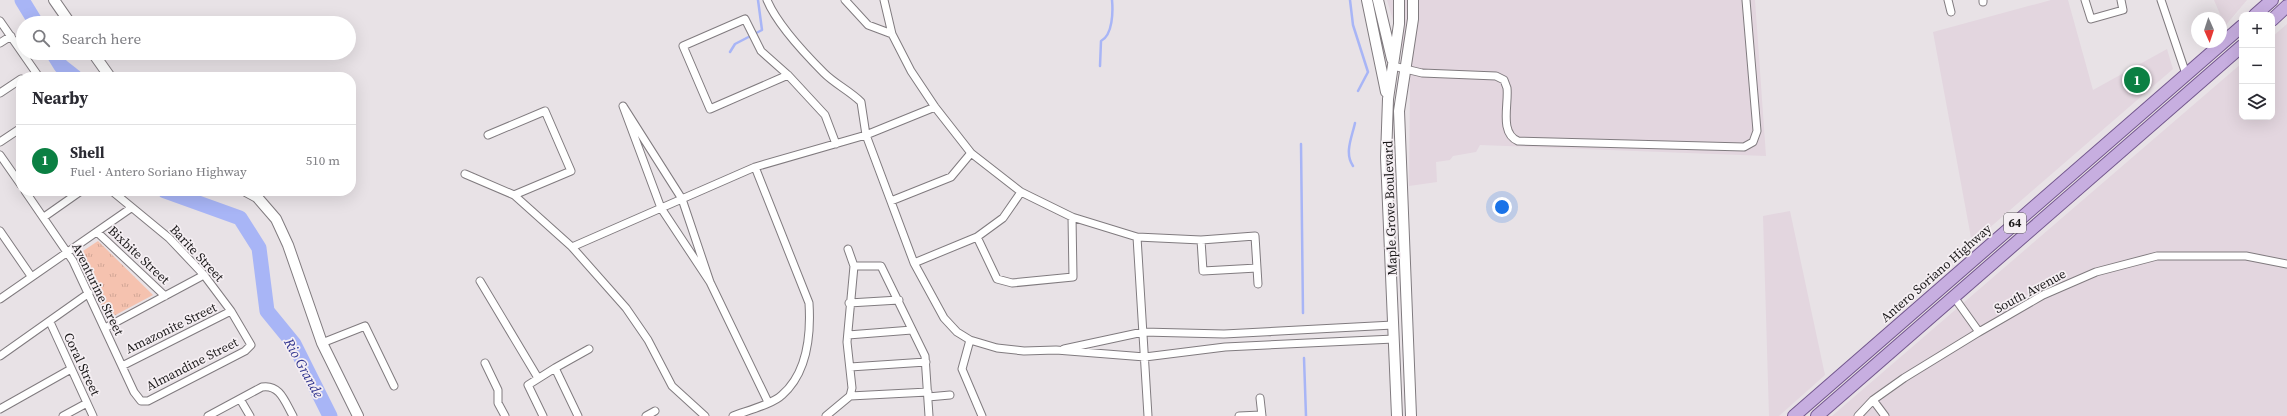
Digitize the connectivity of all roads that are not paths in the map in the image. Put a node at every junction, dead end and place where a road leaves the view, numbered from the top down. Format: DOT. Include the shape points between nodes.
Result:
graph roads {
  1 [pos="54,0"];
  2 [pos="767,0"];
  3 [pos="845,0"];
  4 [pos="884,0"];
  5 [pos="1367,0"];
  6 [pos="1378,0"];
  7 [pos="1399,0"];
  8 [pos="1412,0"];
  9 [pos="1746,0"];
  10 [pos="1948,0"];
  11 [pos="2085,0"];
  12 [pos="2121,0"];
  13 [pos="2161,0"];
  14 [pos="2272,0"];
  15 [pos="2287,6"];
  16 [pos="1951,12"];
  17 [pos="2258,12"];
  18 [pos="65,16"];
  19 [pos="2275,17"];
  20 [pos="0,21"];
  21 [pos="2239,29"];
  22 [pos="892,34"];
  23 [pos="11,36"];
  24 [pos="0,43"];
  25 [pos="16,43"];
  26 [pos="2240,48"];
  27 [pos="27,60"];
  28 [pos="97,60"];
  29 [pos="1393,66"];
  30 [pos="1405,69"];
  31 [pos="34,70"];
  32 [pos="31,72"];
  33 [pos="106,72"];
  34 [pos="2186,74"];
  35 [pos="788,75"];
  36 [pos="16,82"];
  37 [pos="0,93"];
  38 [pos="1388,99"];
  39 [pos="934,106"];
  40 [pos="1399,111"];
  41 [pos="16,131"];
  42 [pos="488,135"];
  43 [pos="866,135"];
  44 [pos="0,142"];
  45 [pos="836,144"];
  46 [pos="971,153"];
  47 [pos="0,155"];
  48 [pos="755,167"];
  49 [pos="465,174"];
  50 [pos="16,177"];
  51 [pos="1022,192"];
  52 [pos="514,195"];
  53 [pos="29,196"];
  54 [pos="74,196"];
  55 [pos="118,196"];
  56 [pos="255,196"];
  57 [pos="682,199"];
  58 [pos="891,201"];
  59 [pos="131,208"];
  60 [pos="661,208"];
  61 [pos="44,217"];
  62 [pos="1072,217"];
  63 [pos="0,231"];
  64 [pos="97,232"];
  65 [pos="977,237"];
  66 [pos="1137,237"];
  67 [pos="1201,240"];
  68 [pos="572,247"];
  69 [pos="848,249"];
  70 [pos="67,251"];
  71 [pos="914,263"];
  72 [pos="2287,264"];
  73 [pos="854,266"];
  74 [pos="1257,268"];
  75 [pos="204,275"];
  76 [pos="31,276"];
  77 [pos="480,281"];
  78 [pos="710,282"];
  79 [pos="1258,284"];
  80 [pos="89,293"];
  81 [pos="165,296"];
  82 [pos="1954,297"];
  83 [pos="0,299"];
  84 [pos="899,300"];
  85 [pos="849,303"];
  86 [pos="231,311"];
  87 [pos="50,322"];
  88 [pos="1393,325"];
  89 [pos="105,328"];
  90 [pos="912,330"];
  91 [pos="1143,332"];
  92 [pos="1979,332"];
  93 [pos="1224,334"];
  94 [pos="848,335"];
  95 [pos="1394,339"];
  96 [pos="970,340"];
  97 [pos="322,344"];
  98 [pos="251,345"];
  99 [pos="1224,347"];
  100 [pos="590,349"];
  101 [pos="1056,350"];
  102 [pos="0,356"];
  103 [pos="1144,357"];
  104 [pos="926,362"];
  105 [pos="485,363"];
  106 [pos="122,366"];
  107 [pos="850,366"];
  108 [pos="555,368"];
  109 [pos="71,369"];
  110 [pos="538,378"];
  111 [pos="394,386"];
  112 [pos="928,394"];
  113 [pos="950,395"];
  114 [pos="850,396"];
  115 [pos="1260,398"];
  116 [pos="240,399"];
  117 [pos="1873,400"];
  118 [pos="141,401"];
  119 [pos="768,402"];
  120 [pos="87,403"];
  121 [pos="0,409"];
  122 [pos="655,411"];
  123 [pos="1262,415"];
  124 [pos="63,416"];
  125 [pos="93,416"];
  126 [pos="208,416"];
  127 [pos="250,416"];
  128 [pos="293,416"];
  129 [pos="358,416"];
  130 [pos="505,416"];
  131 [pos="543,416"];
  132 [pos="578,416"];
  133 [pos="646,416"];
  134 [pos="705,416"];
  135 [pos="734,416"];
  136 [pos="826,416"];
  137 [pos="929,416"];
  138 [pos="982,416"];
  139 [pos="1148,416"];
  140 [pos="1239,416"];
  141 [pos="1397,416"];
  142 [pos="1411,416"];
  143 [pos="1794,416"];
  144 [pos="1817,416"];
  145 [pos="1858,416"];
  146 [pos="1885,416"];
  1 -- 18 [label="main road"];
  2 -- 43 [label="street" via="770,8 795,40 825,74 861,102"];
  3 -- 22 [label="street" via="868,25"];
  4 -- 22 [label="street"];
  5 -- 38 [label="main road"];
  6 -- 29 [label="main road"];
  7 -- 29 [label="main road, Maple Grove Boulevard" via="1399,24"];
  8 -- 30 [label="main road, Maple Grove Boulevard" via="1413,19"];
  9 -- 30 [label="street" via="1757,131 1753,142 1744,147 1518,141 1511,137 1507,130 1507,88 1501,78 1422,73"];
  10 -- 16 [label="street"];
  11 -- 12 [label="street" via="2090,19 2123,10"];
  13 -- 34 [label="street"];
  14 -- 17 [label="main road"];
  15 -- 19 [label="main road"];
  20 -- 23 [label="street"];
  21 -- 34 [label="main road, Antero Soriano Highway / 64"];
  22 -- 39 [label="street" via="911,71"];
  23 -- 24 [label="street"];
  23 -- 25 [label="street"];
  26 -- 82 [label="main road, 64"];
  27 -- 31 [label="street"];
  28 -- 33 [label="main road"];
  29 -- 30 [label="street"];
  29 -- 38 [label="main road, Maple Grove Boulevard"];
  29 -- 40 [label="main road"];
  30 -- 40 [label="main road, Maple Grove Boulevard"];
  31 -- 32 [label="street"];
  34 -- 143 [label="main road, Antero Soriano Highway / 64"];
  35 -- 35 [label="street" via="761,51 745,19 683,46 710,109"];
  35 -- 45 [label="street" via="825,115"];
  36 -- 37 [label="street"];
  38 -- 88 [label="main road, Maple Grove Boulevard" via="1386,157"];
  39 -- 43 [label="street"];
  39 -- 46 [label="street"];
  40 -- 142 [label="main road, Maple Grove Boulevard"];
  41 -- 44 [label="street"];
  42 -- 52 [label="street" via="545,111 571,171"];
  43 -- 45 [label="street"];
  43 -- 58 [label="street"];
  45 -- 48 [label="street"];
  46 -- 51 [label="street"];
  46 -- 58 [label="street" via="951,177"];
  47 -- 50 [label="street"];
  48 -- 57 [label="street"];
  48 -- 119 [label="street" via="809,303 810,322 806,355 794,381 781,396"];
  49 -- 52 [label="street"];
  51 -- 62 [label="street"];
  51 -- 65 [label="street" via="1003,218"];
  52 -- 68 [label="street"];
  53 -- 61 [label="street, Aventurine Street"];
  54 -- 61 [label="street"];
  55 -- 59 [label="street, Barite Street"];
  56 -- 97 [label="main road" via="276,219 288,245"];
  57 -- 60 [label="street"];
  57 -- 60 [label="street" via="623,106"];
  57 -- 78 [label="street"];
  58 -- 71 [label="street"];
  59 -- 64 [label="street"];
  59 -- 75 [label="street, Barite Street" via="169,238"];
  60 -- 68 [label="street"];
  60 -- 78 [label="street"];
  61 -- 70 [label="street, Aventurine Street"];
  62 -- 65 [label="street" via="1074,277 1012,283 997,279"];
  62 -- 66 [label="street"];
  63 -- 76 [label="street"];
  64 -- 70 [label="street"];
  64 -- 81 [label="street, Bixbite Street"];
  65 -- 71 [label="street"];
  66 -- 67 [label="street"];
  66 -- 91 [label="street"];
  67 -- 74 [label="street" via="1203,271"];
  67 -- 74 [label="street" via="1255,236"];
  68 -- 134 [label="street" via="626,308 648,340 672,386"];
  69 -- 73 [label="street"];
  70 -- 76 [label="street"];
  70 -- 80 [label="street, Aventurine Street"];
  71 -- 96 [label="street" via="944,318 956,332"];
  72 -- 92 [label="street, South Avenue" via="2246,256 2157,256 2069,282"];
  73 -- 84 [label="street" via="881,266"];
  73 -- 85 [label="street"];
  74 -- 79 [label="street"];
  75 -- 81 [label="street"];
  75 -- 86 [label="street, Barite Street"];
  76 -- 83 [label="street"];
  77 -- 110 [label="street"];
  78 -- 119 [label="street"];
  80 -- 87 [label="street"];
  80 -- 89 [label="street, Aventurine Street"];
  81 -- 89 [label="street"];
  82 -- 92 [label="street"];
  82 -- 144 [label="main road, 64"];
  84 -- 85 [label="street"];
  84 -- 90 [label="street"];
  85 -- 94 [label="street"];
  86 -- 98 [label="street, Barite Street"];
  86 -- 106 [label="street, Amazonite Street"];
  87 -- 102 [label="street"];
  87 -- 109 [label="street, Coral Street"];
  88 -- 93 [label="street"];
  88 -- 95 [label="main road, Maple Grove Boulevard"];
  89 -- 106 [label="street, Aventurine Street"];
  90 -- 94 [label="street"];
  90 -- 104 [label="street"];
  91 -- 93 [label="street"];
  91 -- 101 [label="street"];
  91 -- 103 [label="street"];
  92 -- 117 [label="street, South Avenue"];
  93 -- 99 [label="street"];
  94 -- 107 [label="street"];
  95 -- 99 [label="street"];
  95 -- 141 [label="main road, Maple Grove Boulevard"];
  96 -- 101 [label="street" via="1017,351"];
  96 -- 138 [label="street" via="962,369"];
  97 -- 111 [label="street" via="365,326"];
  97 -- 129 [label="main road"];
  98 -- 118 [label="street, Almandine Street" via="245,351 154,399"];
  99 -- 103 [label="street"];
  100 -- 108 [label="street"];
  101 -- 103 [label="street"];
  103 -- 139 [label="street"];
  104 -- 107 [label="street"];
  104 -- 112 [label="street"];
  105 -- 130 [label="street" via="498,390 498,403"];
  106 -- 118 [label="street, Aventurine Street"];
  107 -- 114 [label="street"];
  108 -- 110 [label="street"];
  108 -- 132 [label="street"];
  109 -- 120 [label="street, Coral Street"];
  109 -- 121 [label="street"];
  110 -- 131 [label="street" via="529,384 529,387"];
  112 -- 113 [label="street"];
  112 -- 114 [label="street"];
  112 -- 137 [label="street"];
  114 -- 136 [label="street"];
  115 -- 123 [label="street"];
  116 -- 126 [label="street"];
  116 -- 127 [label="street"];
  116 -- 128 [label="street" via="262,387 274,387"];
  117 -- 145 [label="street, South Avenue"];
  117 -- 146 [label="street"];
  119 -- 135 [label="street"];
  120 -- 124 [label="street"];
  120 -- 125 [label="street, Coral Street"];
  122 -- 133 [label="street"];
  123 -- 140 [label="street"];
}
